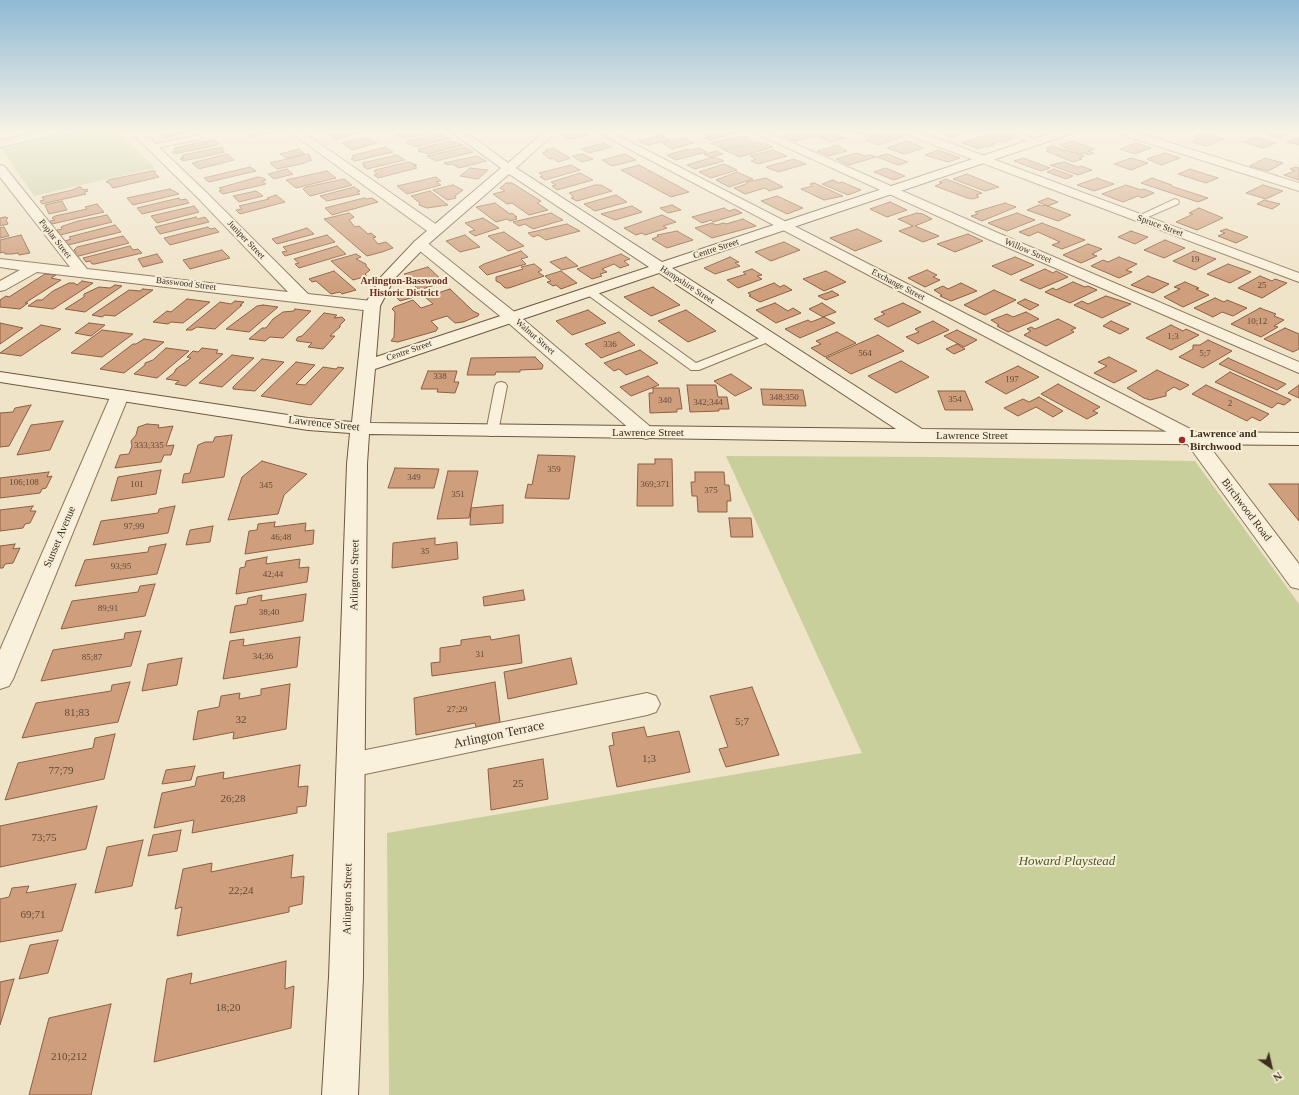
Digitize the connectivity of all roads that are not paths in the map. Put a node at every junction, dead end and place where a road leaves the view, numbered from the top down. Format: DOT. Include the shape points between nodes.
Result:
graph roads {
  1 [pos="11,183"];
  2 [pos="190,183"];
  3 [pos="368,183"];
  4 [pos="490,183"];
  5 [pos="531,183"];
  6 [pos="701,183"];
  7 [pos="872,183"];
  8 [pos="913,183"];
  9 [pos="1044,183"];
  10 [pos="1284,183"];
  11 [pos="1299,188"];
  12 [pos="890,191"];
  13 [pos="1175,202"];
  14 [pos="1132,216"];
  15 [pos="785,226"];
  16 [pos="435,230"];
  17 [pos="420,244"];
  18 [pos="0,262"];
  19 [pos="35,267"];
  20 [pos="660,267"];
  21 [pos="81,272"];
  22 [pos="1299,278"];
  23 [pos="0,287"];
  24 [pos="589,291"];
  25 [pos="303,298"];
  26 [pos="372,306"];
  27 [pos="511,317"];
  28 [pos="769,338"];
  29 [pos="366,366"];
  30 [pos="1299,368"];
  31 [pos="0,377"];
  32 [pos="501,386"];
  33 [pos="120,395"];
  34 [pos="361,428"];
  35 [pos="492,432"];
  36 [pos="646,433"];
  37 [pos="919,436"];
  38 [pos="1193,438"];
  39 [pos="1299,439"];
  40 [pos="1299,581"];
  41 [pos="0,680"];
  42 [pos="647,704"];
  43 [pos="351,766"];
  44 [pos="340,1095"];
  1 -- 21 [label="street, Poplar Street"];
  2 -- 25 [label="street, Juniper Street"];
  3 -- 16 [label="street"];
  4 -- 16 [label="street, Arlington Street"];
  5 -- 20 [label="street, Hampshire Street"];
  6 -- 15 [label="street, Exchange Street"];
  7 -- 12 [label="street, Willow Street"];
  8 -- 12 [label="street, Centre Street"];
  9 -- 14 [label="street, Spruce Street"];
  10 -- 11 [label="street"];
  12 -- 15 [label="street, Centre Street"];
  12 -- 30 [label="street, Willow Street"];
  13 -- 14 [label="lane"];
  14 -- 22 [label="street, Spruce Street"];
  15 -- 20 [label="street, Centre Street"];
  15 -- 38 [label="street, Exchange Street"];
  16 -- 17 [label="street, Arlington Street"];
  17 -- 26 [label="street, Arlington Street" via="388,277"];
  17 -- 27 [label="street, Walnut Street"];
  18 -- 19 [label="street, Basswood Street"];
  19 -- 21 [label="street, Basswood Street"];
  19 -- 23 [label="street"];
  20 -- 24 [label="street, Centre Street"];
  20 -- 28 [label="street, Hampshire Street"];
  21 -- 25 [label="street, Basswood Street"];
  24 -- 27 [label="street, Centre Street"];
  24 -- 28 [label="lane" via="695,368"];
  25 -- 26 [label="street, Basswood Street"];
  26 -- 29 [label="street, Arlington Street"];
  27 -- 29 [label="street, Centre Street"];
  27 -- 36 [label="street, Walnut Street"];
  28 -- 37 [label="street, Hampshire Street"];
  29 -- 34 [label="street, Arlington Street"];
  31 -- 33 [label="street, Lawrence Street"];
  32 -- 35 [label="lane"];
  33 -- 34 [label="street, Lawrence Street" via="308,424"];
  33 -- 41 [label="street, Sunset Avenue"];
  34 -- 35 [label="street, Lawrence Street"];
  34 -- 43 [label="street, Arlington Street" via="357,464"];
  35 -- 36 [label="street, Lawrence Street"];
  36 -- 37 [label="street, Lawrence Street"];
  37 -- 38 [label="street, Lawrence Street"];
  38 -- 39 [label="street, Lawrence Street"];
  38 -- 40 [label="street, Birchwood Road"];
  42 -- 43 [label="street, Arlington Terrace"];
  43 -- 44 [label="street, Arlington Street" via="346,977"];
}
